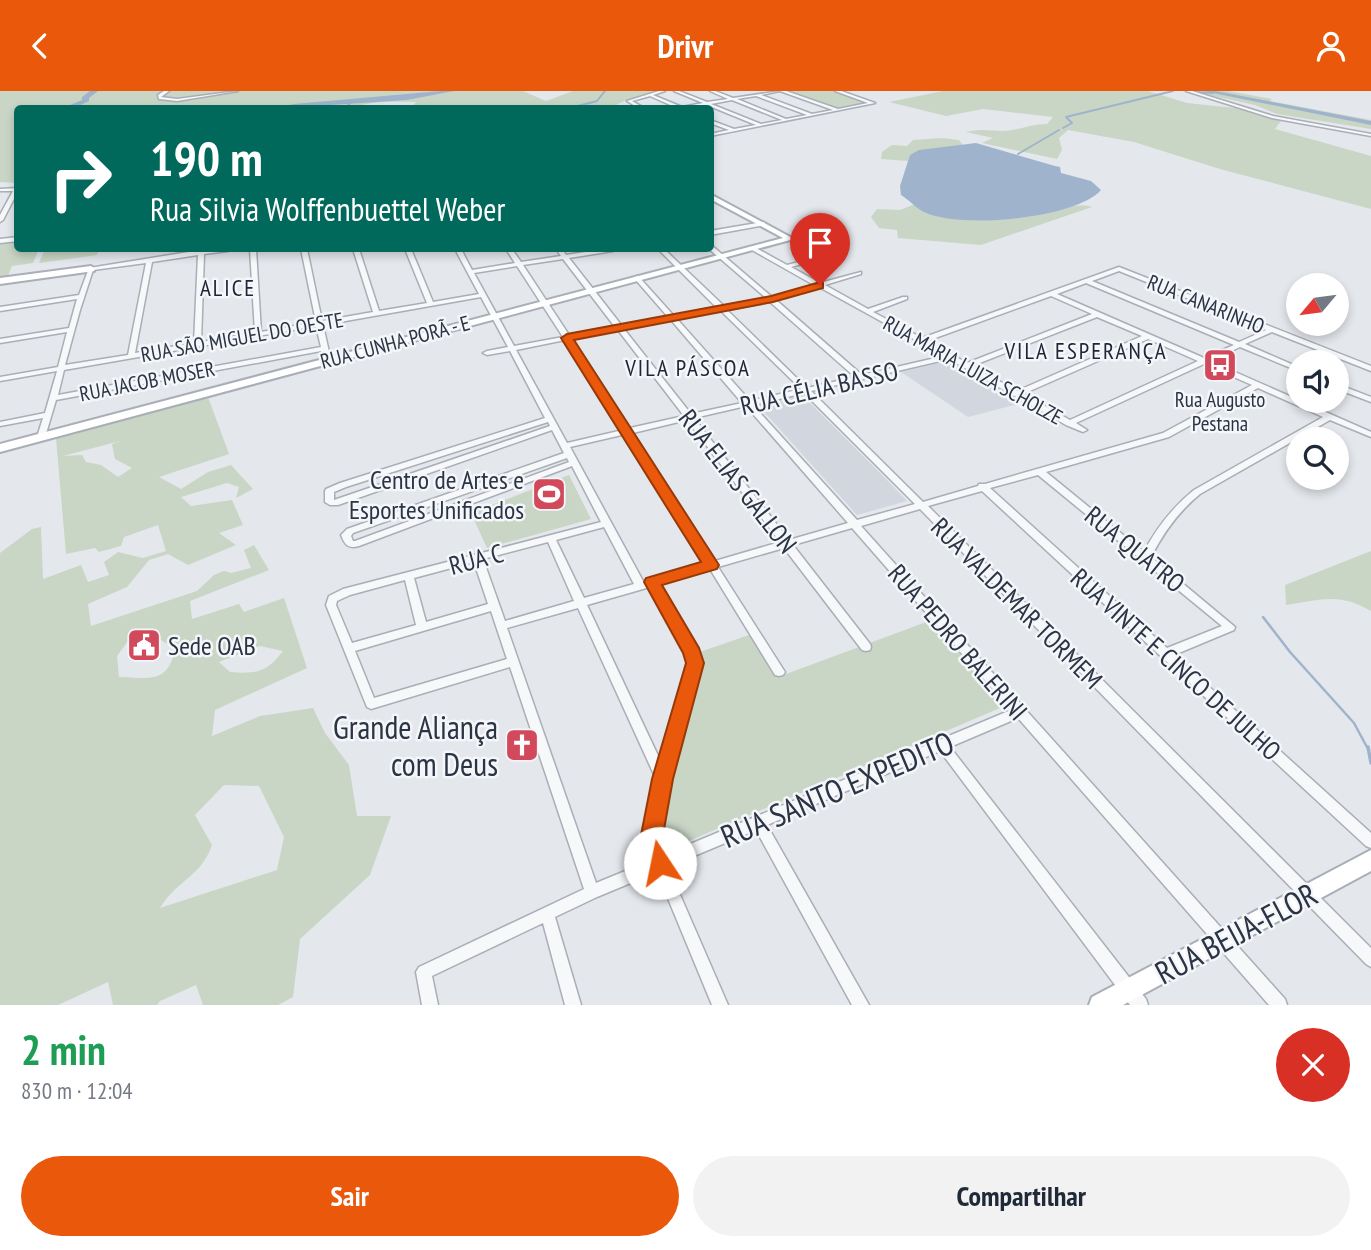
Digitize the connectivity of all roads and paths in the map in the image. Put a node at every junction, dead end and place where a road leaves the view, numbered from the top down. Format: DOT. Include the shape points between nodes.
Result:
graph roads {
  1 [pos="167,91"];
  2 [pos="236,91"];
  3 [pos="663,91"];
  4 [pos="676,91"];
  5 [pos="712,91"];
  6 [pos="747,91"];
  7 [pos="780,91"];
  8 [pos="837,91"];
  9 [pos="1188,91"];
  10 [pos="650,95"];
  11 [pos="757,95"];
  12 [pos="732,99"];
  13 [pos="706,103"];
  14 [pos="636,105"];
  15 [pos="672,105"];
  16 [pos="695,105"];
  17 [pos="711,105"];
  18 [pos="714,106"];
  19 [pos="838,110"];
  20 [pos="813,115"];
  21 [pos="786,120"];
  22 [pos="714,123"];
  23 [pos="760,125"];
  24 [pos="733,130"];
  25 [pos="714,134"];
  26 [pos="1371,135"];
  27 [pos="14,194"];
  28 [pos="714,198"];
  29 [pos="0,220"];
  30 [pos="763,224"];
  31 [pos="714,232"];
  32 [pos="714,249"];
  33 [pos="754,249"];
  34 [pos="201,252"];
  35 [pos="253,252"];
  36 [pos="305,252"];
  37 [pos="357,252"];
  38 [pos="409,252"];
  39 [pos="460,252"];
  40 [pos="511,252"];
  41 [pos="562,252"];
  42 [pos="664,252"];
  43 [pos="825,256"];
  44 [pos="724,257"];
  45 [pos="149,260"];
  46 [pos="519,264"];
  47 [pos="785,267"];
  48 [pos="91,268"];
  49 [pos="680,268"];
  50 [pos="470,272"];
  51 [pos="859,273"];
  52 [pos="637,278"];
  53 [pos="0,281"];
  54 [pos="1087,281"];
  55 [pos="820,285"];
  56 [pos="592,290"];
  57 [pos="1052,294"];
  58 [pos="484,295"];
  59 [pos="80,297"];
  60 [pos="905,298"];
  61 [pos="773,299"];
  62 [pos="544,303"];
  63 [pos="431,304"];
  64 [pos="723,308"];
  65 [pos="0,309"];
  66 [pos="867,311"];
  67 [pos="377,314"];
  68 [pos="1098,314"];
  69 [pos="495,316"];
  70 [pos="672,318"];
  71 [pos="319,323"];
  72 [pos="620,328"];
  73 [pos="73,329"];
  74 [pos="1271,330"];
  75 [pos="258,334"];
  76 [pos="1148,336"];
  77 [pos="567,338"];
  78 [pos="0,341"];
  79 [pos="921,341"];
  80 [pos="1239,344"];
  81 [pos="197,345"];
  82 [pos="324,348"];
  83 [pos="512,348"];
  84 [pos="487,353"];
  85 [pos="131,356"];
  86 [pos="950,357"];
  87 [pos="327,361"];
  88 [pos="1203,361"];
  89 [pos="1286,364"];
  90 [pos="966,366"];
  91 [pos="63,368"];
  92 [pos="1371,369"];
  93 [pos="861,378"];
  94 [pos="0,379"];
  95 [pos="1258,385"];
  96 [pos="806,390"];
  97 [pos="1349,391"];
  98 [pos="1016,394"];
  99 [pos="53,398"];
  100 [pos="1371,400"];
  101 [pos="748,404"];
  102 [pos="48,415"];
  103 [pos="688,417"];
  104 [pos="1329,417"];
  105 [pos="551,423"];
  106 [pos="1069,423"];
  107 [pos="0,424"];
  108 [pos="1083,430"];
  109 [pos="628,431"];
  110 [pos="1371,435"];
  111 [pos="41,437"];
  112 [pos="0,448"];
  113 [pos="566,450"];
  114 [pos="573,463"];
  115 [pos="1039,471"];
  116 [pos="982,487"];
  117 [pos="920,505"];
  118 [pos="606,524"];
  119 [pos="854,524"];
  120 [pos="551,539"];
  121 [pos="786,543"];
  122 [pos="478,558"];
  123 [pos="1146,558"];
  124 [pos="711,565"];
  125 [pos="410,577"];
  126 [pos="646,584"];
  127 [pos="579,603"];
  128 [pos="494,606"];
  129 [pos="422,626"];
  130 [pos="500,626"];
  131 [pos="866,647"];
  132 [pos="350,648"];
  133 [pos="1164,654"];
  134 [pos="512,662"];
  135 [pos="779,672"];
  136 [pos="1020,712"];
  137 [pos="942,745"];
  138 [pos="662,779"];
  139 [pos="759,823"];
  140 [pos="1371,842"];
  141 [pos="1371,860"];
  142 [pos="660,863"];
  143 [pos="592,893"];
  144 [pos="1307,895"];
  145 [pos="547,913"];
  146 [pos="1222,940"];
  147 [pos="1371,959"];
  148 [pos="1134,997"];
  149 [pos="430,1005"];
  150 [pos="573,1005"];
  151 [pos="720,1005"];
  152 [pos="861,1005"];
  153 [pos="1100,1005"];
  154 [pos="1279,1005"];
  1 -- 2 [label="street" via="160,98 177,100"];
  3 -- 10 [label="street"];
  4 -- 13 [label="street"];
  5 -- 12 [label="street"];
  6 -- 11 [label="street"];
  7 -- 11 [label="street"];
  7 -- 19 [label="street"];
  8 -- 19 [label="street" via="873,103"];
  9 -- 26 [label="street" via="1272,117"];
  10 -- 14 [label="street" via="629,101"];
  10 -- 15 [label="street"];
  11 -- 12 [label="street"];
  11 -- 20 [label="street"];
  12 -- 13 [label="street"];
  12 -- 21 [label="street"];
  13 -- 16 [label="street"];
  13 -- 17 [label="street"];
  18 -- 23 [label="street"];
  19 -- 20 [label="street"];
  20 -- 21 [label="street"];
  21 -- 23 [label="street"];
  22 -- 24 [label="street"];
  23 -- 24 [label="street"];
  24 -- 25 [label="street"];
  27 -- 29 [label="street"];
  28 -- 30 [label="street"];
  30 -- 31 [label="street"];
  30 -- 33 [label="street, RUA CUNHA PORÃ - E" via="790,239"];
  32 -- 44 [label="street"];
  33 -- 44 [label="street, RUA CUNHA PORÃ - E"];
  33 -- 47 [label="street, RUA MARIA LUIZA SCHOLZE"];
  34 -- 45 [label="street"];
  34 -- 81 [label="street"];
  35 -- 75 [label="street"];
  36 -- 71 [label="street"];
  37 -- 67 [label="street"];
  38 -- 63 [label="street"];
  39 -- 50 [label="street"];
  40 -- 46 [label="street"];
  41 -- 46 [label="street"];
  41 -- 56 [label="street, RUA ELIAS GALLON"];
  42 -- 49 [label="street, RUA VALDEMAR TORMEM"];
  43 -- 47 [label="street"];
  44 -- 49 [label="street, RUA CUNHA PORÃ - E"];
  44 -- 61 [label="street"];
  45 -- 48 [label="street"];
  45 -- 85 [label="street"];
  46 -- 50 [label="street"];
  46 -- 62 [label="street"];
  47 -- 55 [label="street, RUA MARIA LUIZA SCHOLZE"];
  48 -- 53 [label="street"];
  48 -- 59 [label="street"];
  49 -- 52 [label="street, RUA CUNHA PORÃ - E"];
  49 -- 64 [label="street, RUA VALDEMAR TORMEM"];
  50 -- 58 [label="street"];
  51 -- 55 [label="street"];
  52 -- 56 [label="street, RUA CUNHA PORÃ - E"];
  52 -- 70 [label="street, RUA PEDRO BALERINI"];
  54 -- 57 [label="street"];
  54 -- 74 [label="street, RUA CANARINHO" via="1119,269"];
  54 -- 80 [label="street"];
  55 -- 61 [label="street"];
  55 -- 66 [label="street, RUA MARIA LUIZA SCHOLZE"];
  56 -- 62 [label="street, RUA CUNHA PORÃ - E"];
  56 -- 72 [label="street, RUA ELIAS GALLON"];
  57 -- 68 [label="street"];
  57 -- 79 [label="street"];
  58 -- 63 [label="street, RUA SÃO MIGUEL DO OESTE"];
  58 -- 69 [label="street"];
  59 -- 65 [label="street"];
  59 -- 73 [label="street"];
  60 -- 66 [label="street"];
  61 -- 64 [label="street"];
  61 -- 93 [label="street"];
  62 -- 69 [label="street, RUA CUNHA PORÃ - E"];
  62 -- 77 [label="street"];
  63 -- 67 [label="street, RUA SÃO MIGUEL DO OESTE"];
  64 -- 70 [label="street"];
  64 -- 96 [label="street, RUA VALDEMAR TORMEM"];
  66 -- 79 [label="street, RUA MARIA LUIZA SCHOLZE"];
  67 -- 71 [label="street, RUA SÃO MIGUEL DO OESTE"];
  68 -- 76 [label="street"];
  68 -- 90 [label="street"];
  69 -- 83 [label="street"];
  69 -- 87 [label="street, RUA CUNHA PORÃ - E"];
  70 -- 72 [label="street"];
  70 -- 101 [label="street, RUA PEDRO BALERINI"];
  71 -- 75 [label="street, RUA SÃO MIGUEL DO OESTE"];
  71 -- 82 [label="street"];
  72 -- 77 [label="street"];
  72 -- 103 [label="street, RUA ELIAS GALLON"];
  73 -- 78 [label="street"];
  73 -- 91 [label="street"];
  74 -- 80 [label="street"];
  74 -- 92 [label="street, RUA CANARINHO"];
  75 -- 81 [label="street, RUA SÃO MIGUEL DO OESTE"];
  76 -- 88 [label="street"];
  76 -- 98 [label="street"];
  77 -- 83 [label="street"];
  77 -- 109 [label="street"];
  79 -- 86 [label="street, RUA MARIA LUIZA SCHOLZE"];
  80 -- 88 [label="street"];
  80 -- 89 [label="street"];
  81 -- 85 [label="street, RUA SÃO MIGUEL DO OESTE"];
  82 -- 87 [label="street"];
  82 -- 99 [label="street, RUA JACOB MOSER"];
  83 -- 84 [label="street"];
  83 -- 105 [label="street"];
  85 -- 91 [label="street, RUA SÃO MIGUEL DO OESTE"];
  86 -- 90 [label="street, RUA MARIA LUIZA SCHOLZE"];
  86 -- 93 [label="street, RUA CÉLIA BASSO"];
  87 -- 111 [label="street, RUA CUNHA PORÃ - E"];
  88 -- 95 [label="street"];
  88 -- 106 [label="street"];
  90 -- 98 [label="street, RUA MARIA LUIZA SCHOLZE"];
  91 -- 94 [label="street, RUA SÃO MIGUEL DO OESTE"];
  91 -- 99 [label="street"];
  93 -- 96 [label="street, RUA CÉLIA BASSO"];
  95 -- 104 [label="street"];
  95 -- 115 [label="street" via="1166,435"];
  96 -- 101 [label="street, RUA CÉLIA BASSO"];
  96 -- 117 [label="street, RUA VALDEMAR TORMEM"];
  97 -- 100 [label="street"];
  98 -- 106 [label="street, RUA MARIA LUIZA SCHOLZE"];
  99 -- 102 [label="street"];
  101 -- 103 [label="street, RUA CÉLIA BASSO"];
  101 -- 119 [label="street, RUA PEDRO BALERINI"];
  102 -- 107 [label="street"];
  102 -- 111 [label="street"];
  103 -- 109 [label="street, RUA CÉLIA BASSO"];
  103 -- 121 [label="street, RUA ELIAS GALLON"];
  104 -- 110 [label="street"];
  104 -- 123 [label="street" via="1197,492 1163,523"];
  105 -- 105 [label="street" via="343,485 329,491 330,502"];
  105 -- 113 [label="street"];
  106 -- 108 [label="street, RUA MARIA LUIZA SCHOLZE"];
  109 -- 113 [label="street, RUA CÉLIA BASSO"];
  109 -- 124 [label="street"];
  111 -- 112 [label="street, RUA CUNHA PORÃ - E"];
  113 -- 114 [label="street"];
  113 -- 114 [label="street, RUA CÉLIA BASSO" via="350,531 347,539 356,544"];
  114 -- 118 [label="street"];
  115 -- 116 [label="street"];
  115 -- 123 [label="street, RUA QUATRO"];
  116 -- 117 [label="street"];
  116 -- 133 [label="street, RUA VINTE E CINCO DE JULHO"];
  117 -- 119 [label="street"];
  117 -- 144 [label="street, RUA VALDEMAR TORMEM"];
  118 -- 120 [label="street, RUA C"];
  118 -- 126 [label="street"];
  119 -- 121 [label="street"];
  119 -- 136 [label="street, RUA PEDRO BALERINI"];
  120 -- 122 [label="street, RUA C"];
  120 -- 127 [label="street"];
  121 -- 124 [label="street"];
  121 -- 131 [label="street, RUA ELIAS GALLON"];
  122 -- 125 [label="street, RUA C"];
  122 -- 128 [label="street"];
  123 -- 133 [label="street, RUA QUATRO" via="1230,628"];
  124 -- 126 [label="street"];
  124 -- 135 [label="street"];
  125 -- 129 [label="street"];
  125 -- 132 [label="street, RUA C" via="333,599 331,605"];
  126 -- 127 [label="street"];
  126 -- 138 [label="street" via="695,663"];
  127 -- 130 [label="street"];
  127 -- 138 [label="street"];
  128 -- 129 [label="street"];
  128 -- 130 [label="street"];
  129 -- 132 [label="street"];
  130 -- 134 [label="street"];
  132 -- 134 [label="street" via="372,703"];
  133 -- 140 [label="street, RUA VINTE E CINCO DE JULHO"];
  134 -- 143 [label="street"];
  136 -- 137 [label="street, RUA SANTO EXPEDITO"];
  136 -- 146 [label="street, RUA PEDRO BALERINI"];
  137 -- 139 [label="street, RUA SANTO EXPEDITO"];
  137 -- 148 [label="street"];
  138 -- 142 [label="street" via="652,835"];
  139 -- 142 [label="street, RUA SANTO EXPEDITO"];
  139 -- 152 [label="street"];
  141 -- 144 [label="street, RUA BEIJA-FLOR"];
  142 -- 143 [label="street, RUA SANTO EXPEDITO"];
  142 -- 151 [label="street"];
  143 -- 145 [label="street, RUA SANTO EXPEDITO"];
  144 -- 146 [label="street, RUA BEIJA-FLOR"];
  144 -- 147 [label="street, RUA VALDEMAR TORMEM"];
  145 -- 149 [label="street, RUA SANTO EXPEDITO" via="424,972"];
  145 -- 150 [label="street"];
  146 -- 148 [label="street, RUA BEIJA-FLOR"];
  146 -- 154 [label="street, RUA PEDRO BALERINI"];
  148 -- 153 [label="street, RUA BEIJA-FLOR"];
}
